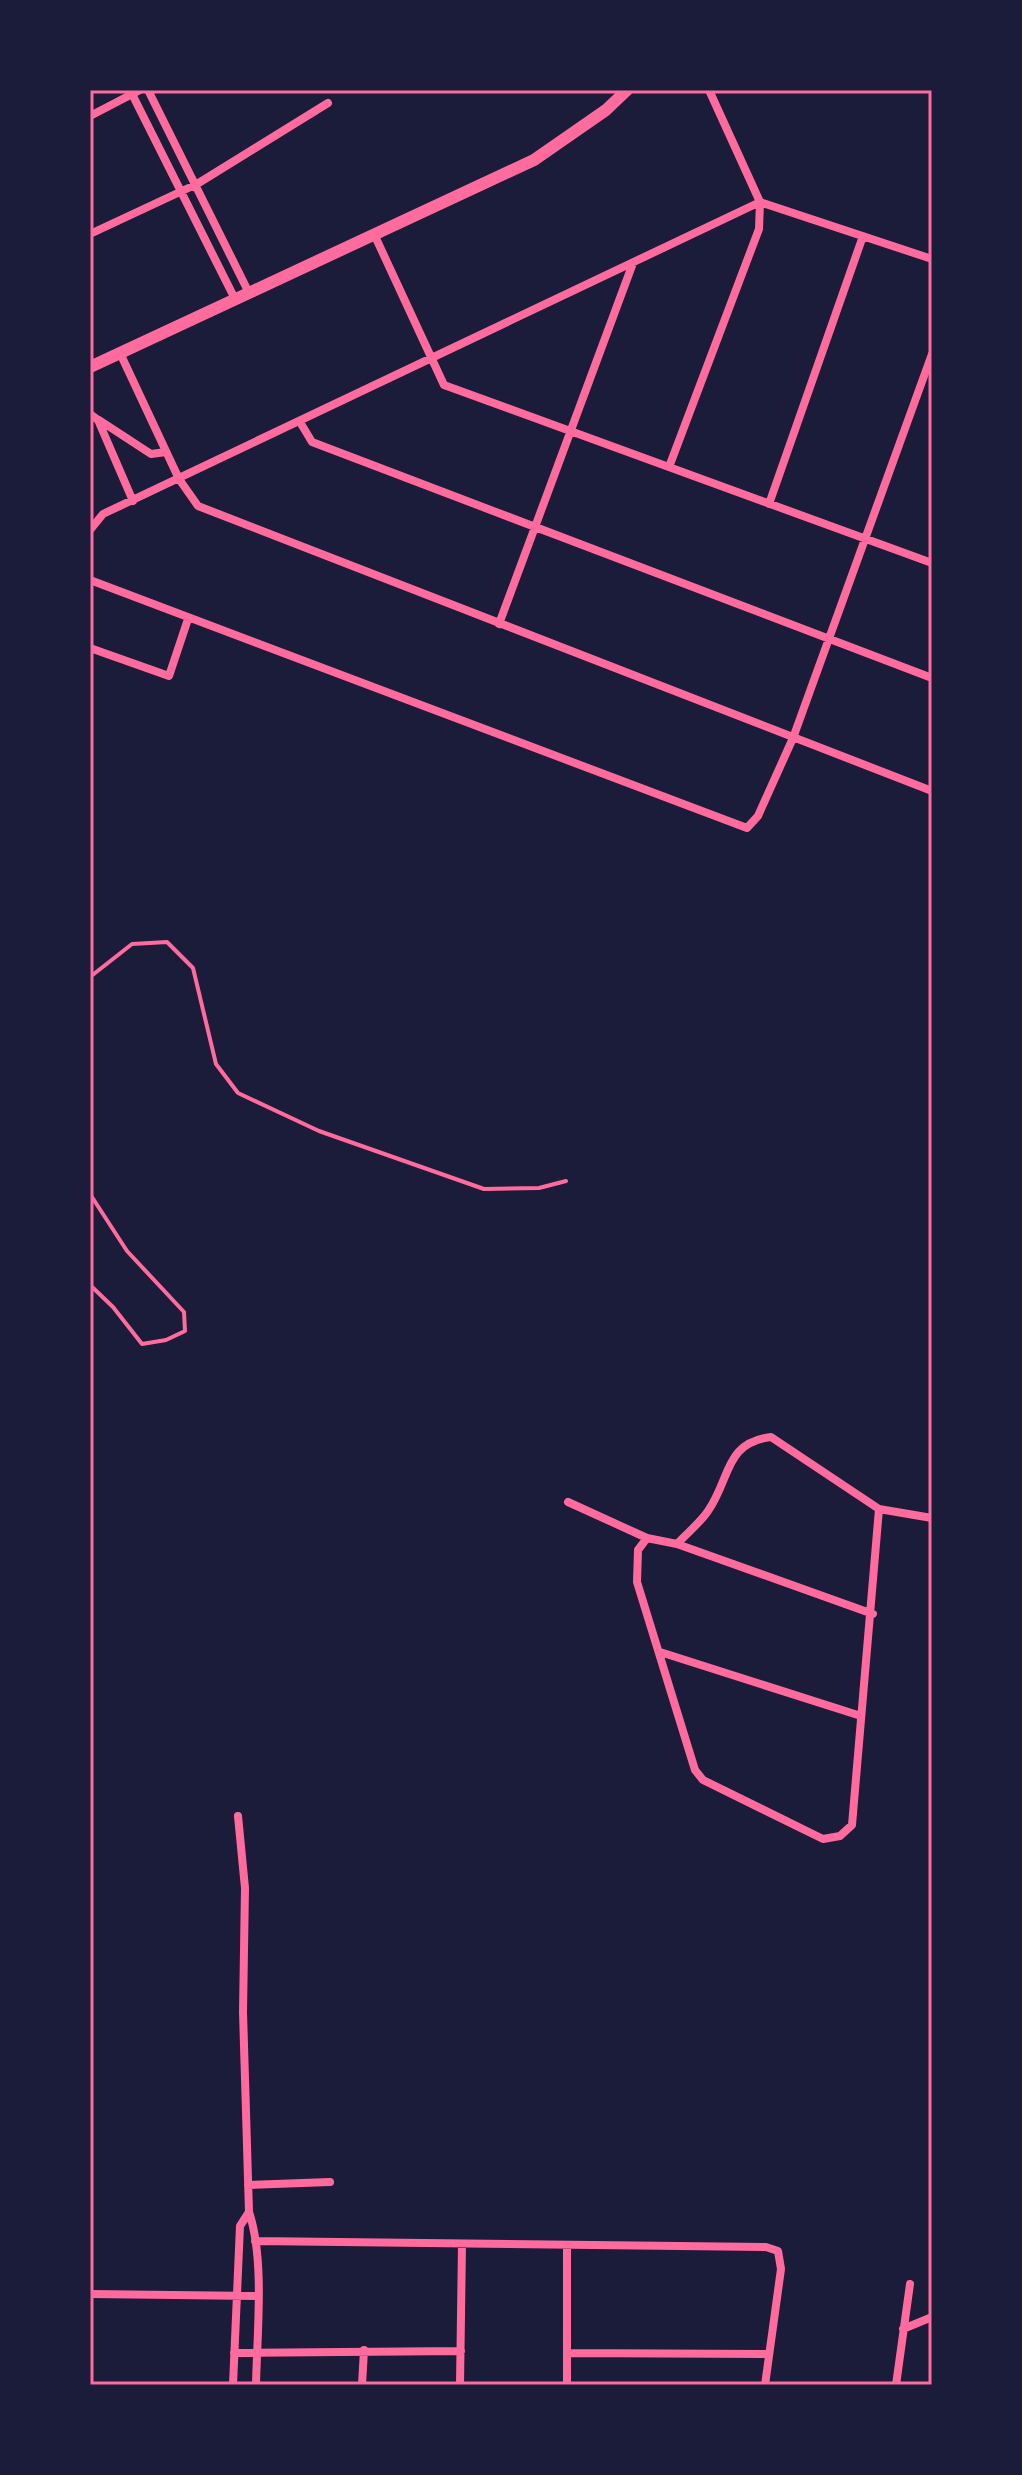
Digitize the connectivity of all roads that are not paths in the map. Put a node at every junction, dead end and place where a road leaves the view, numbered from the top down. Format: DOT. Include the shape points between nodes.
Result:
graph roads {
  1 [pos="148,90"];
  2 [pos="627,90"];
  3 [pos="709,90"];
  4 [pos="134,92"];
  5 [pos="328,103"];
  6 [pos="90,116"];
  7 [pos="197,184"];
  8 [pos="181,192"];
  9 [pos="760,202"];
  10 [pos="90,234"];
  11 [pos="374,234"];
  12 [pos="863,236"];
  13 [pos="932,259"];
  14 [pos="633,263"];
  15 [pos="249,293"];
  16 [pos="235,299"];
  17 [pos="120,353"];
  18 [pos="932,354"];
  19 [pos="431,359"];
  20 [pos="90,367"];
  21 [pos="94,417"];
  22 [pos="300,422"];
  23 [pos="572,432"];
  24 [pos="166,452"];
  25 [pos="669,467"];
  26 [pos="179,479"];
  27 [pos="133,501"];
  28 [pos="769,504"];
  29 [pos="535,527"];
  30 [pos="90,530"];
  31 [pos="865,538"];
  32 [pos="932,563"];
  33 [pos="90,580"];
  34 [pos="188,619"];
  35 [pos="499,624"];
  36 [pos="827,640"];
  37 [pos="90,648"];
  38 [pos="932,678"];
  39 [pos="793,738"];
  40 [pos="932,791"];
  41 [pos="90,977"];
  42 [pos="566,1181"];
  43 [pos="90,1194"];
  44 [pos="90,1285"];
  45 [pos="568,1502"];
  46 [pos="879,1509"];
  47 [pos="932,1518"];
  48 [pos="647,1538"];
  49 [pos="677,1544"];
  50 [pos="873,1614"];
  51 [pos="660,1652"];
  52 [pos="861,1716"];
  53 [pos="238,1816"];
  54 [pos="330,2182"];
  55 [pos="248,2185"];
  56 [pos="249,2212"];
  57 [pos="255,2241"];
  58 [pos="462,2244"];
  59 [pos="567,2245"];
  60 [pos="910,2284"];
  61 [pos="90,2294"];
  62 [pos="238,2295"];
  63 [pos="257,2296"];
  64 [pos="932,2317"];
  65 [pos="903,2329"];
  66 [pos="364,2350"];
  67 [pos="461,2351"];
  68 [pos="234,2353"];
  69 [pos="256,2353"];
  70 [pos="567,2353"];
  71 [pos="769,2354"];
  72 [pos="233,2385"];
  73 [pos="256,2385"];
  74 [pos="362,2385"];
  75 [pos="460,2385"];
  76 [pos="567,2385"];
  77 [pos="765,2385"];
  78 [pos="896,2385"];
  1 -- 7 [label="street"];
  2 -- 11 [label="main road" via="534,160"];
  3 -- 9 [label="street"];
  4 -- 6 [label="street"];
  4 -- 8 [label="street"];
  5 -- 7 [label="street"];
  7 -- 8 [label="street"];
  7 -- 15 [label="street"];
  8 -- 10 [label="street"];
  8 -- 16 [label="street"];
  9 -- 12 [label="street"];
  9 -- 14 [label="street"];
  9 -- 25 [label="street" via="759,229"];
  11 -- 15 [label="main road"];
  11 -- 19 [label="street"];
  12 -- 13 [label="street"];
  12 -- 28 [label="street"];
  14 -- 19 [label="street"];
  14 -- 23 [label="street"];
  15 -- 16 [label="main road"];
  16 -- 17 [label="main road"];
  17 -- 20 [label="main road"];
  17 -- 24 [label="street"];
  18 -- 31 [label="street"];
  19 -- 22 [label="street"];
  19 -- 23 [label="street" via="444,385"];
  21 -- 24 [label="street" via="151,454"];
  21 -- 27 [label="street"];
  22 -- 26 [label="street"];
  22 -- 29 [label="street" via="312,442"];
  23 -- 25 [label="street"];
  23 -- 29 [label="street"];
  24 -- 26 [label="street"];
  25 -- 28 [label="street"];
  26 -- 27 [label="street"];
  26 -- 35 [label="street" via="198,506"];
  27 -- 30 [label="street" via="103,514"];
  28 -- 31 [label="street"];
  29 -- 35 [label="street"];
  29 -- 36 [label="street"];
  31 -- 32 [label="street"];
  31 -- 36 [label="street"];
  33 -- 34 [label="street"];
  34 -- 37 [label="street" via="169,676"];
  34 -- 39 [label="street" via="735,826 747,828 758,816"];
  35 -- 39 [label="street"];
  36 -- 38 [label="street"];
  36 -- 39 [label="street"];
  39 -- 40 [label="street"];
  41 -- 42 [label="lane" via="132,944 167,942 193,968 216,1064 238,1093 319,1131 484,1189 539,1188"];
  43 -- 44 [label="lane" via="127,1251 184,1312 185,1331 142,1344"];
  45 -- 48 [label="street"];
  46 -- 47 [label="street"];
  46 -- 49 [label="street" via="771,1437 752,1439 736,1453 708,1511"];
  46 -- 50 [label="street"];
  48 -- 49 [label="street"];
  48 -- 51 [label="street" via="638,1550 637,1582"];
  49 -- 50 [label="street"];
  50 -- 52 [label="street"];
  51 -- 52 [label="street"];
  51 -- 52 [label="street" via="695,1770 703,1780 823,1839 840,1836 852,1825"];
  53 -- 55 [label="street" via="245,1888"];
  54 -- 55 [label="street"];
  55 -- 56 [label="street"];
  56 -- 57 [label="street"];
  56 -- 62 [label="street" via="240,2226"];
  57 -- 58 [label="street"];
  57 -- 63 [label="street"];
  58 -- 59 [label="street"];
  58 -- 67 [label="street"];
  59 -- 70 [label="street"];
  59 -- 71 [label="street" via="778,2251 781,2269"];
  60 -- 65 [label="street"];
  61 -- 62 [label="street"];
  62 -- 63 [label="street"];
  62 -- 68 [label="street"];
  63 -- 69 [label="street"];
  64 -- 65 [label="street"];
  65 -- 78 [label="street"];
  66 -- 67 [label="street"];
  66 -- 69 [label="street"];
  66 -- 74 [label="street"];
  67 -- 75 [label="street"];
  68 -- 69 [label="street"];
  68 -- 72 [label="street"];
  69 -- 73 [label="street"];
  70 -- 71 [label="street"];
  70 -- 76 [label="street"];
  71 -- 77 [label="street"];
}
